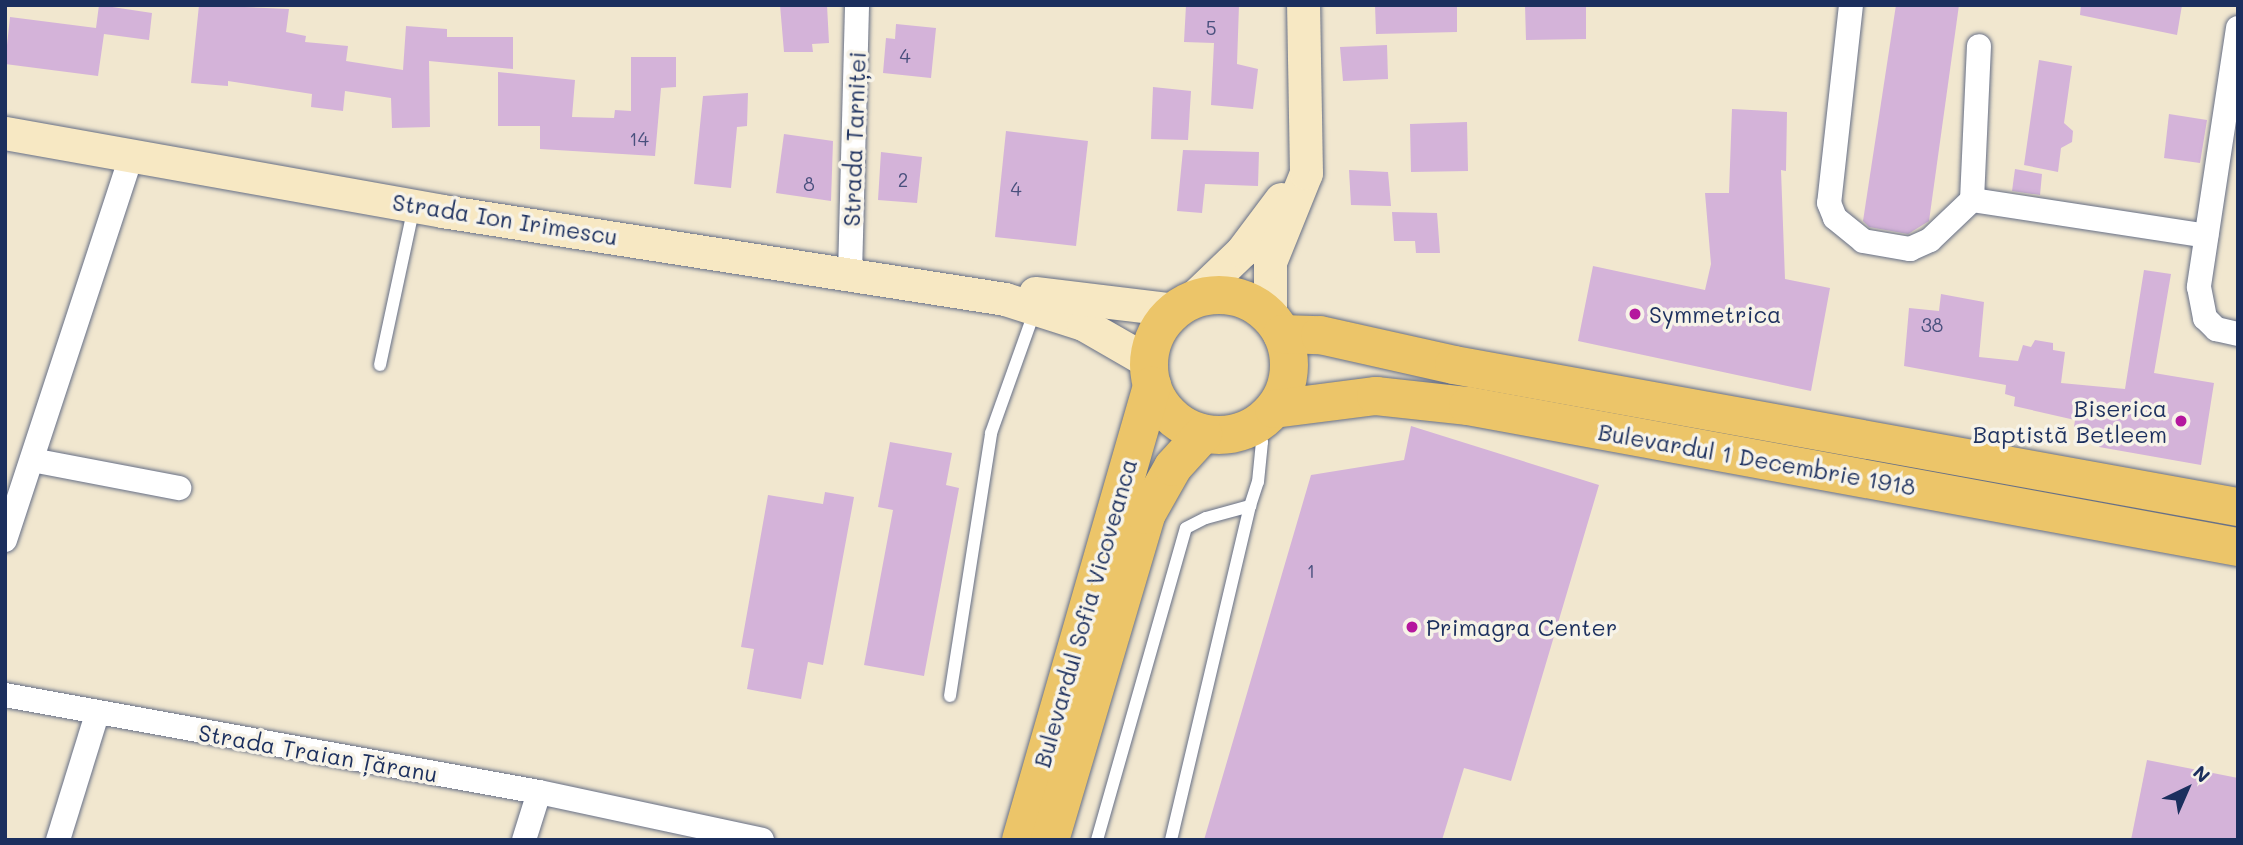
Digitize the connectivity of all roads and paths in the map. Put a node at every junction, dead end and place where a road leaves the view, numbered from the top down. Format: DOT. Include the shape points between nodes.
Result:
graph roads {
  1 [pos="857,5"];
  2 [pos="1303,5"];
  3 [pos="1851,5"];
  4 [pos="2238,28"];
  5 [pos="1979,46"];
  6 [pos="5,133"];
  7 [pos="1305,138"];
  8 [pos="131,156"];
  9 [pos="1972,200"];
  10 [pos="414,206"];
  11 [pos="2206,236"];
  12 [pos="850,274"];
  13 [pos="1027,299"];
  14 [pos="1183,305"];
  15 [pos="1276,326"];
  16 [pos="2238,334"];
  17 [pos="380,365"];
  18 [pos="1150,374"];
  19 [pos="1274,409"];
  20 [pos="1221,433"];
  21 [pos="32,460"];
  22 [pos="178,488"];
  23 [pos="1250,506"];
  24 [pos="2238,507"];
  25 [pos="5,540"];
  26 [pos="2238,547"];
  27 [pos="5,695"];
  28 [pos="950,696"];
  29 [pos="97,714"];
  30 [pos="540,792"];
  31 [pos="58,840"];
  32 [pos="524,840"];
  33 [pos="762,840"];
  34 [pos="1021,840"];
  35 [pos="1050,840"];
  36 [pos="1097,840"];
  37 [pos="1171,840"];
  1 -- 12 [label="street, Strada Tarniței"];
  2 -- 7 [label="main road"];
  3 -- 9 [label="street" via="1829,203 1835,218 1863,241 1910,249 1930,240"];
  4 -- 11 [label="street"];
  5 -- 9 [label="street"];
  6 -- 8 [label="main road, Strada Ion Irimescu"];
  7 -- 14 [label="main road" via="1291,180 1267,222"];
  7 -- 15 [label="main road" via="1306,173 1269,262"];
  8 -- 10 [label="main road, Strada Ion Irimescu"];
  8 -- 21 [label="street"];
  9 -- 11 [label="street"];
  10 -- 12 [label="main road, Strada Ion Irimescu"];
  10 -- 17 [label="lane"];
  11 -- 16 [label="street" via="2199,287 2205,318 2216,329"];
  12 -- 13 [label="main road, Strada Ion Irimescu"];
  13 -- 14 [label="main road, Strada Ion Irimescu"];
  13 -- 18 [label="main road, Strada Ion Irimescu" via="1117,341"];
  13 -- 28 [label="lane" via="991,433"];
  14 -- 15 [label="main road" via="1234,297"];
  14 -- 18 [label="main road" via="1161,324"];
  15 -- 19 [label="main road" via="1289,373"];
  15 -- 24 [label="main road, Bulevardul 1 Decembrie 1918" via="1454,365"];
  18 -- 20 [label="main road" via="1163,408 1181,424"];
  18 -- 34 [label="main road, Bulevardul Sofia Vicoveanca"];
  19 -- 20 [label="main road"];
  19 -- 26 [label="main road, Bulevardul 1 Decembrie 1918" via="1377,397 1468,406"];
  20 -- 23 [label="lane" via="1262,442"];
  20 -- 35 [label="main road, Bulevardul Sofia Vicoveanca" via="1173,467 1146,515"];
  21 -- 22 [label="street"];
  21 -- 25 [label="street"];
  23 -- 36 [label="lane" via="1186,528"];
  23 -- 37 [label="lane"];
  27 -- 29 [label="street, Strada Traian Țăranu"];
  29 -- 30 [label="street, Strada Traian Țăranu"];
  29 -- 31 [label="street"];
  30 -- 32 [label="street"];
  30 -- 33 [label="street, Strada Traian Țăranu"];
}
